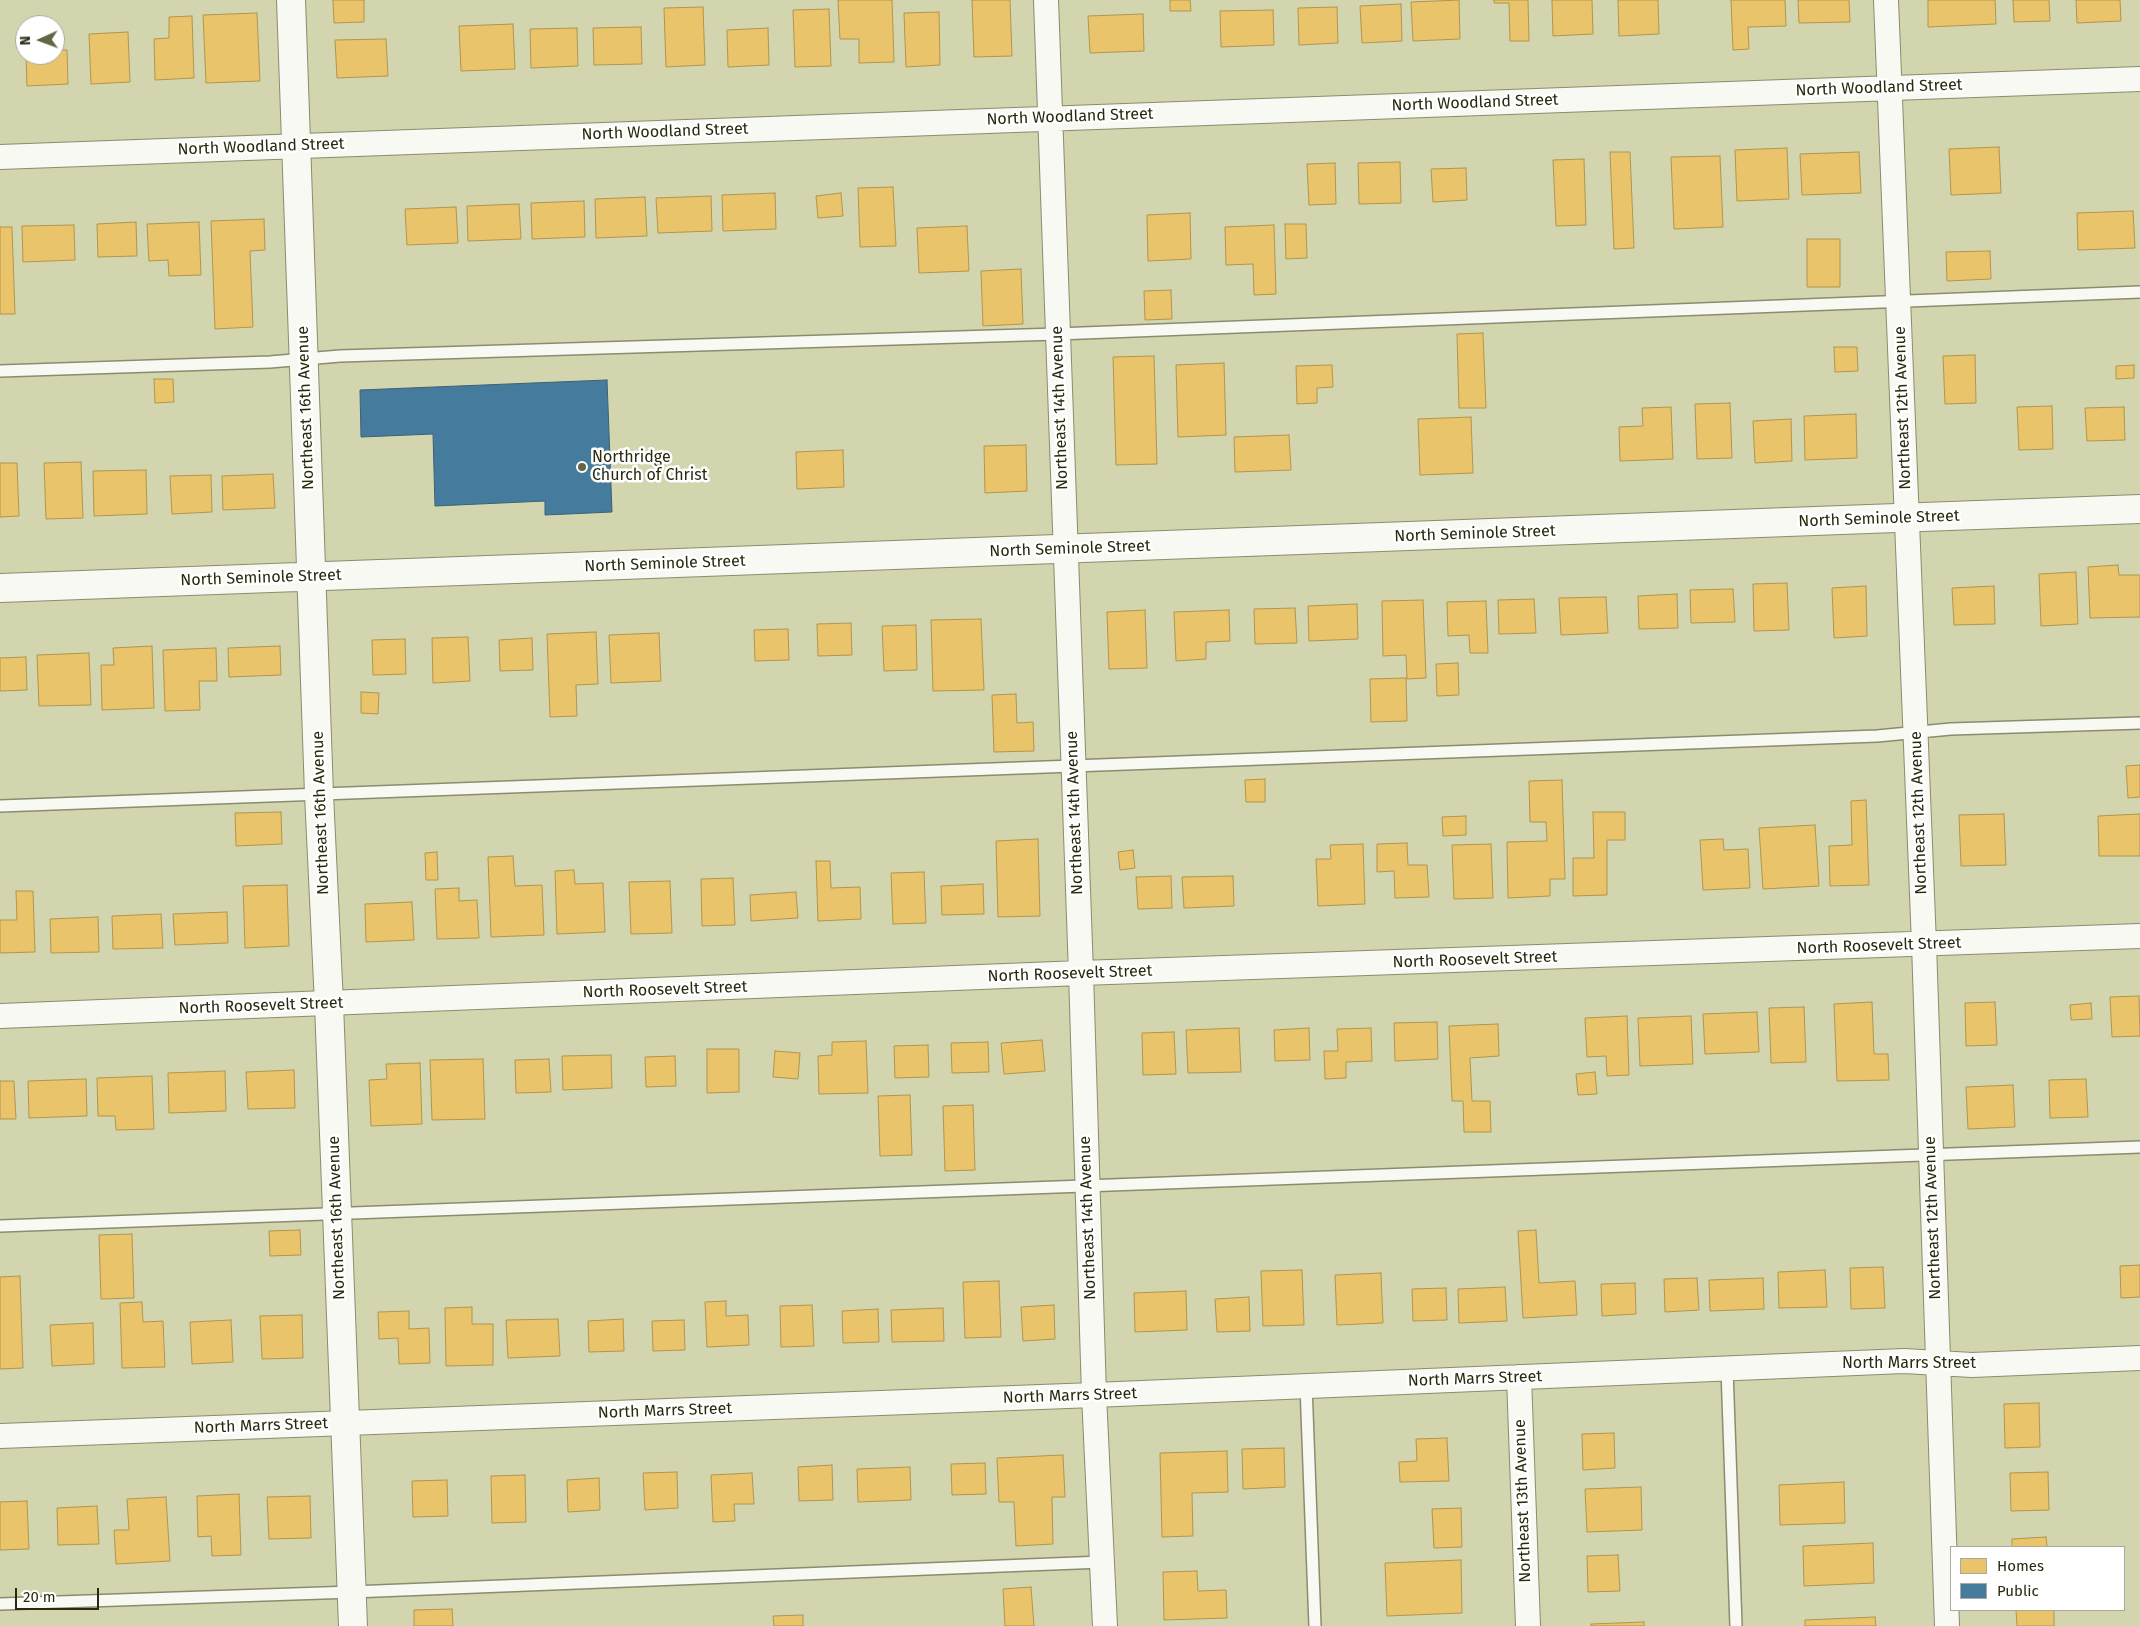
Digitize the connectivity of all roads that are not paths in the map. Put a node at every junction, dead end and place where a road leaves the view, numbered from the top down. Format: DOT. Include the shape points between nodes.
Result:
graph roads {
  1 [pos="290,0"];
  2 [pos="1046,0"];
  3 [pos="1886,0"];
  4 [pos="2140,79"];
  5 [pos="1890,88"];
  6 [pos="1050,118"];
  7 [pos="296,146"];
  8 [pos="0,156"];
  9 [pos="2140,292"];
  10 [pos="1898,301"];
  11 [pos="1057,334"];
  12 [pos="304,358"];
  13 [pos="0,371"];
  14 [pos="2140,509"];
  15 [pos="1908,518"];
  16 [pos="1066,549"];
  17 [pos="312,576"];
  18 [pos="0,588"];
  19 [pos="2140,723"];
  20 [pos="1915,732"];
  21 [pos="1073,765"];
  22 [pos="319,794"];
  23 [pos="0,806"];
  24 [pos="2140,936"];
  25 [pos="1924,944"];
  26 [pos="1081,973"];
  27 [pos="330,1004"];
  28 [pos="0,1016"];
  29 [pos="2140,1147"];
  30 [pos="1931,1154"];
  31 [pos="1087,1186"];
  32 [pos="337,1214"];
  33 [pos="0,1226"];
  34 [pos="2140,1358"];
  35 [pos="1938,1363"];
  36 [pos="1727,1369"];
  37 [pos="1519,1377"];
  38 [pos="1306,1386"];
  39 [pos="1094,1395"];
  40 [pos="345,1423"];
  41 [pos="0,1436"];
  42 [pos="1102,1562"];
  43 [pos="352,1592"];
  44 [pos="0,1604"];
  45 [pos="353,1626"];
  46 [pos="1105,1626"];
  47 [pos="1315,1626"];
  48 [pos="1528,1626"];
  49 [pos="1736,1626"];
  50 [pos="1947,1626"];
  1 -- 7 [label="street, Northeast 16th Avenue"];
  2 -- 6 [label="street, Northeast 14th Avenue"];
  3 -- 5 [label="street, Northeast 12th Avenue"];
  4 -- 5 [label="street, North Woodland Street"];
  5 -- 6 [label="street, North Woodland Street"];
  5 -- 10 [label="street, Northeast 12th Avenue"];
  6 -- 7 [label="street, North Woodland Street"];
  6 -- 11 [label="street, Northeast 14th Avenue"];
  7 -- 8 [label="street, North Woodland Street"];
  7 -- 12 [label="street, Northeast 16th Avenue"];
  9 -- 10 [label="lane"];
  10 -- 11 [label="lane"];
  10 -- 15 [label="street, Northeast 12th Avenue"];
  11 -- 12 [label="lane"];
  11 -- 16 [label="street, Northeast 14th Avenue"];
  12 -- 13 [label="lane" via="270,362"];
  12 -- 17 [label="street, Northeast 16th Avenue"];
  14 -- 15 [label="street, North Seminole Street"];
  15 -- 16 [label="street, North Seminole Street"];
  15 -- 20 [label="street, Northeast 12th Avenue"];
  16 -- 17 [label="street, North Seminole Street"];
  16 -- 21 [label="street, Northeast 14th Avenue"];
  17 -- 18 [label="street, North Seminole Street"];
  17 -- 22 [label="street, Northeast 16th Avenue"];
  19 -- 20 [label="lane"];
  20 -- 21 [label="lane"];
  20 -- 25 [label="street, Northeast 12th Avenue"];
  21 -- 22 [label="lane"];
  21 -- 26 [label="street, Northeast 14th Avenue"];
  22 -- 23 [label="lane"];
  22 -- 27 [label="street, Northeast 16th Avenue"];
  24 -- 25 [label="street, North Roosevelt Street"];
  25 -- 26 [label="street, North Roosevelt Street"];
  25 -- 30 [label="street, Northeast 12th Avenue"];
  26 -- 27 [label="street, North Roosevelt Street"];
  26 -- 31 [label="street, Northeast 14th Avenue"];
  27 -- 28 [label="street, North Roosevelt Street"];
  27 -- 32 [label="street, Northeast 16th Avenue"];
  29 -- 30 [label="lane"];
  30 -- 31 [label="lane"];
  30 -- 35 [label="street, Northeast 12th Avenue"];
  31 -- 32 [label="lane"];
  31 -- 39 [label="street, Northeast 14th Avenue"];
  32 -- 33 [label="lane"];
  32 -- 40 [label="street, Northeast 16th Avenue"];
  34 -- 35 [label="street, North Marrs Street" via="1972,1365"];
  35 -- 36 [label="street, North Marrs Street" via="1904,1361"];
  35 -- 50 [label="street, Northeast 12th Avenue"];
  36 -- 37 [label="street, North Marrs Street"];
  36 -- 49 [label="lane"];
  37 -- 38 [label="street, North Marrs Street"];
  37 -- 48 [label="street, Northeast 13th Avenue"];
  38 -- 39 [label="street, North Marrs Street"];
  38 -- 47 [label="lane"];
  39 -- 40 [label="street, North Marrs Street"];
  39 -- 42 [label="street, Northeast 14th Avenue"];
  40 -- 41 [label="street, North Marrs Street"];
  40 -- 43 [label="street, Northeast 16th Avenue"];
  42 -- 43 [label="lane"];
  42 -- 46 [label="street, Northeast 14th Avenue"];
  43 -- 44 [label="lane"];
  43 -- 45 [label="street, Northeast 16th Avenue"];
}
